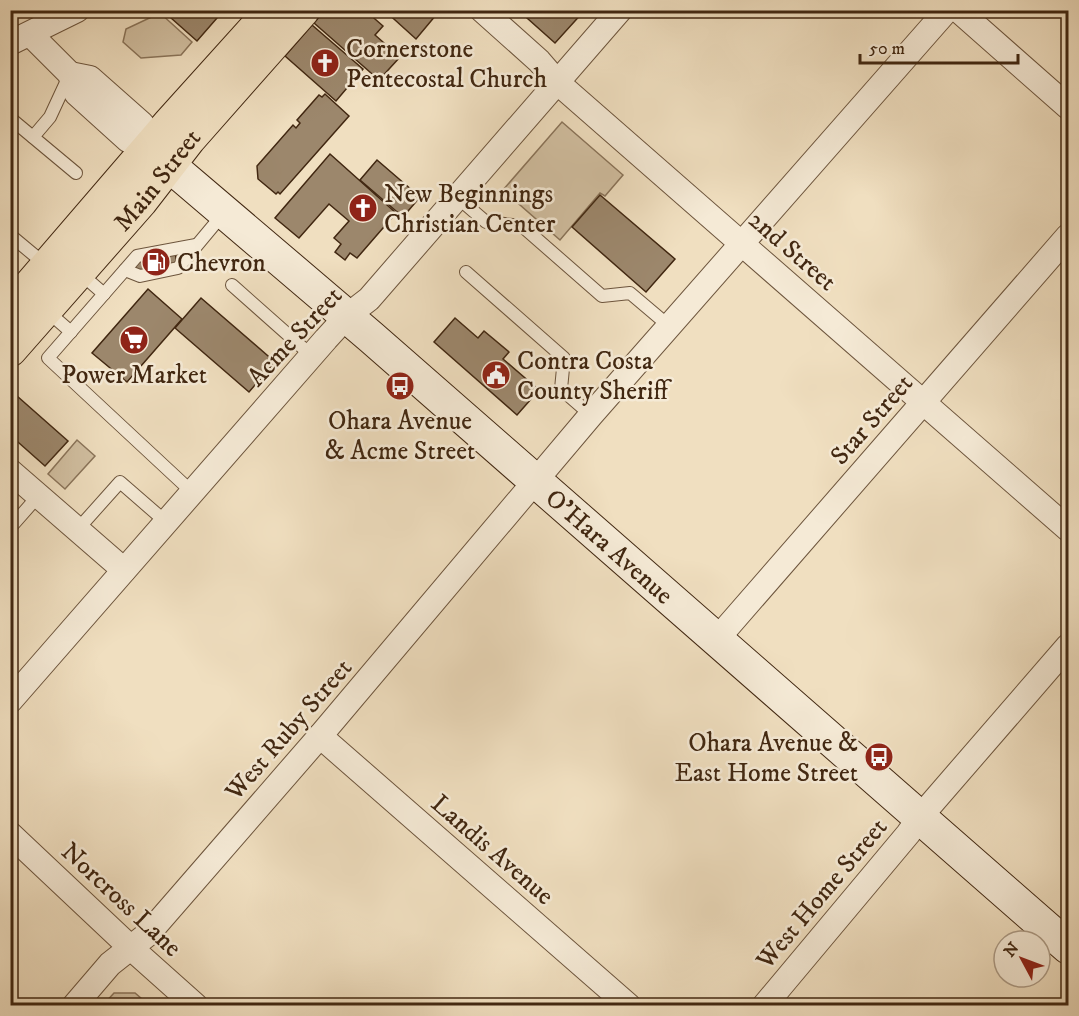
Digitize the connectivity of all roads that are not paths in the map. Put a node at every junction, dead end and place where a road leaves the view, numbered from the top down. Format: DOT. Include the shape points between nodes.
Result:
graph roads {
  1 [pos="77,10"];
  2 [pos="272,10"];
  3 [pos="303,10"];
  4 [pos="483,10"];
  5 [pos="620,10"];
  6 [pos="947,10"];
  7 [pos="958,10"];
  8 [pos="20,38"];
  9 [pos="70,74"];
  10 [pos="558,83"];
  11 [pos="1068,106"];
  12 [pos="10,118"];
  13 [pos="33,136"];
  14 [pos="158,157"];
  15 [pos="76,173"];
  16 [pos="458,197"];
  17 [pos="224,213"];
  18 [pos="10,235"];
  19 [pos="1068,236"];
  20 [pos="742,243"];
  21 [pos="196,245"];
  22 [pos="63,269"];
  23 [pos="125,270"];
  24 [pos="466,272"];
  25 [pos="232,285"];
  26 [pos="104,294"];
  27 [pos="10,309"];
  28 [pos="46,310"];
  29 [pos="346,316"];
  30 [pos="669,326"];
  31 [pos="71,332"];
  32 [pos="10,350"];
  33 [pos="312,356"];
  34 [pos="923,402"];
  35 [pos="591,415"];
  36 [pos="10,471"];
  37 [pos="536,481"];
  38 [pos="192,492"];
  39 [pos="39,495"];
  40 [pos="166,522"];
  41 [pos="10,528"];
  42 [pos="78,529"];
  43 [pos="1068,529"];
  44 [pos="124,570"];
  45 [pos="717,639"];
  46 [pos="1068,646"];
  47 [pos="10,701"];
  48 [pos="320,736"];
  49 [pos="920,817"];
  50 [pos="10,834"];
  51 [pos="1068,947"];
  52 [pos="131,948"];
  53 [pos="74,1005"];
  54 [pos="196,1005"];
  55 [pos="629,1005"];
  56 [pos="764,1005"];
  1 -- 8 [label="street"];
  2 -- 14 [label="main road, Main Street"];
  3 -- 14 [label="main road, Main Street" via="189,139"];
  4 -- 10 [label="street, 2nd Street"];
  5 -- 10 [label="street, Acme Street"];
  6 -- 20 [label="street, West Ruby Street"];
  7 -- 11 [label="street"];
  8 -- 9 [label="street"];
  9 -- 13 [label="lane" via="54,110"];
  9 -- 14 [label="street" via="90,78 142,124"];
  10 -- 16 [label="street, Acme Street"];
  10 -- 20 [label="street, 2nd Street"];
  12 -- 13 [label="lane"];
  13 -- 15 [label="lane"];
  14 -- 17 [label="main road, O'Hara Avenue"];
  14 -- 22 [label="main road, Main Street" via="141,201"];
  16 -- 29 [label="street, Acme Street" via="369,299"];
  16 -- 30 [label="lane" via="486,222 522,226 602,296 630,293"];
  17 -- 21 [label="lane"];
  17 -- 29 [label="main road, O'Hara Avenue"];
  18 -- 22 [label="lane"];
  19 -- 34 [label="street, Star Street"];
  20 -- 30 [label="street, West Ruby Street"];
  20 -- 34 [label="street, 2nd Street"];
  21 -- 23 [label="lane" via="137,256"];
  21 -- 23 [label="lane" via="178,268 140,276"];
  22 -- 26 [label="lane"];
  22 -- 27 [label="main road, Main Street"];
  22 -- 28 [label="main road, Main Street"];
  23 -- 26 [label="lane"];
  24 -- 35 [label="lane" via="564,358 561,389"];
  25 -- 33 [label="lane"];
  26 -- 31 [label="lane"];
  28 -- 31 [label="lane"];
  28 -- 32 [label="main road, Main Street"];
  29 -- 33 [label="street, Acme Street"];
  29 -- 37 [label="main road, O'Hara Avenue"];
  30 -- 35 [label="street, West Ruby Street"];
  31 -- 38 [label="lane" via="48,358"];
  33 -- 38 [label="street, Acme Street"];
  34 -- 43 [label="street, 2nd Street"];
  34 -- 45 [label="street, Star Street"];
  35 -- 37 [label="street, West Ruby Street"];
  36 -- 39 [label="street"];
  37 -- 45 [label="main road, O'Hara Avenue"];
  37 -- 48 [label="street, West Ruby Street"];
  38 -- 40 [label="street, Acme Street"];
  39 -- 41 [label="lane"];
  39 -- 42 [label="street"];
  40 -- 42 [label="lane" via="120,482"];
  40 -- 44 [label="street, Acme Street"];
  42 -- 44 [label="street"];
  44 -- 47 [label="street, Acme Street"];
  45 -- 49 [label="main road, O'Hara Avenue"];
  46 -- 49 [label="street, West Home Street"];
  48 -- 52 [label="street, West Ruby Street" via="148,934"];
  48 -- 55 [label="street, Landis Avenue"];
  49 -- 51 [label="main road, O'Hara Avenue"];
  49 -- 56 [label="street, West Home Street"];
  50 -- 52 [label="street, Norcross Lane"];
  52 -- 53 [label="street, West Ruby Street" via="110,964"];
  52 -- 54 [label="street, Norcross Lane"];
}
